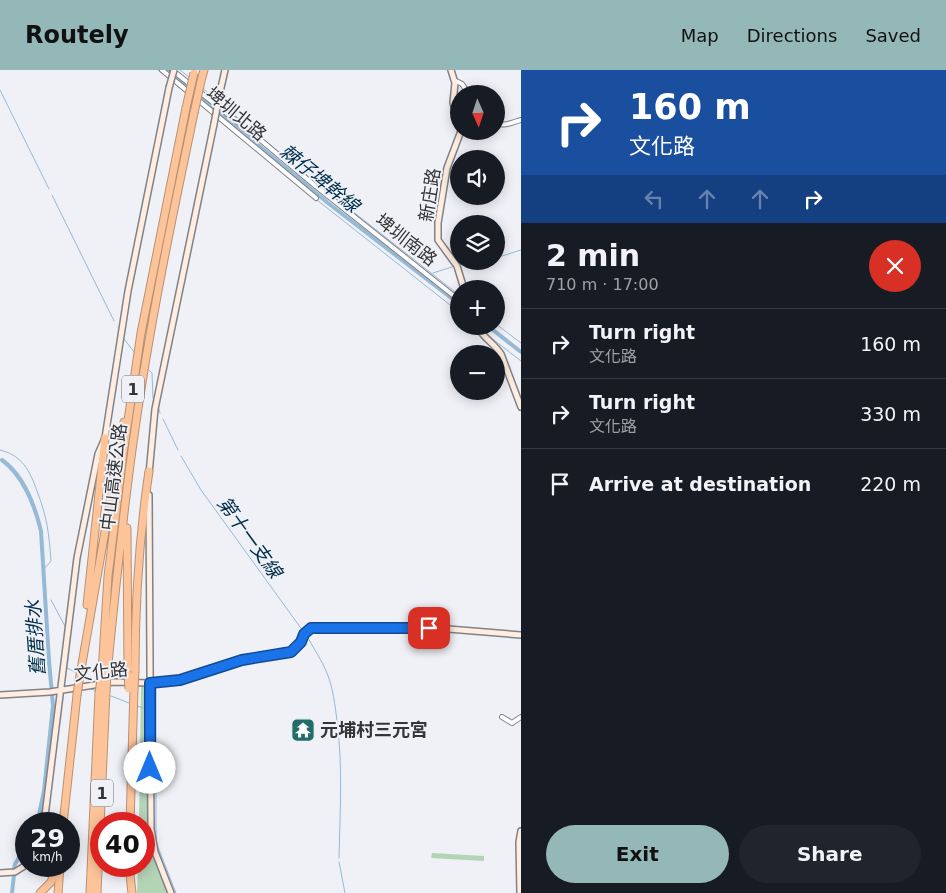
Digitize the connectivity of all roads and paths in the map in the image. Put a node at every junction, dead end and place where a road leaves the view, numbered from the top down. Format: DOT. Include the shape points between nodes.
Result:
graph roads {
  1 [pos="162,70"];
  2 [pos="173,70"];
  3 [pos="204,70"];
  4 [pos="224,70"];
  5 [pos="451,70"];
  6 [pos="195,71"];
  7 [pos="454,80"];
  8 [pos="454,85"];
  9 [pos="463,85"];
  10 [pos="521,120"];
  11 [pos="505,125"];
  12 [pos="458,140"];
  13 [pos="316,198"];
  14 [pos="461,280"];
  15 [pos="450,293"];
  16 [pos="141,333"];
  17 [pos="483,335"];
  18 [pos="521,407"];
  19 [pos="135,429"];
  20 [pos="105,438"];
  21 [pos="149,472"];
  22 [pos="521,635"];
  23 [pos="82,658"];
  24 [pos="104,673"];
  25 [pos="131,673"];
  26 [pos="150,683"];
  27 [pos="56,691"];
  28 [pos="103,693"];
  29 [pos="0,694"];
  30 [pos="502,717"];
  31 [pos="521,717"];
  32 [pos="45,812"];
  33 [pos="63,812"];
  34 [pos="130,812"];
  35 [pos="521,830"];
  36 [pos="15,872"];
  37 [pos="0,873"];
  38 [pos="53,877"];
  39 [pos="58,877"];
  40 [pos="128,877"];
  41 [pos="129,877"];
  42 [pos="40,893"];
  43 [pos="58,893"];
  44 [pos="90,893"];
  45 [pos="97,893"];
  46 [pos="128,893"];
  47 [pos="132,893"];
  48 [pos="172,893"];
  49 [pos="520,893"];
  1 -- 13 [label="street, 埤圳北路"];
  2 -- 15 [label="street, 埤圳南路"];
  2 -- 20 [label="street, bridge" via="128,291"];
  3 -- 19 [label="highway, 中山高速公路 / 1, bridge" via="150,334"];
  4 -- 21 [label="street, bridge" via="155,409"];
  5 -- 7 [label="street"];
  6 -- 16 [label="highway, 中山高速公路 / 1, bridge"];
  7 -- 8 [label="street"];
  7 -- 9 [label="street"];
  10 -- 11 [label="street"];
  12 -- 14 [label="street, 新庄路" via="447,168 438,240 456,266"];
  16 -- 23 [label="highway"];
  16 -- 24 [label="highway, 中山高速公路 / 1" via="108,576"];
  17 -- 18 [label="street" via="501,354"];
  19 -- 24 [label="highway, 中山高速公路 / 1"];
  19 -- 25 [label="highway" via="127,510"];
  20 -- 23 [label="highway"];
  20 -- 27 [label="street" via="98,454 77,558"];
  21 -- 25 [label="highway" via="141,522"];
  21 -- 26 [label="street"];
  22 -- 26 [label="street, 文化路" via="436,628 311,628 291,652 242,660 180,680"];
  23 -- 33 [label="highway, bridge"];
  24 -- 28 [label="highway, 中山高速公路 / 1, bridge"];
  25 -- 34 [label="highway, bridge"];
  26 -- 27 [label="street, 文化路" via="113,682"];
  26 -- 48 [label="street" via="152,840"];
  27 -- 29 [label="street, 文化路"];
  27 -- 32 [label="street"];
  28 -- 44 [label="highway, 中山高速公路 / 1"];
  28 -- 45 [label="highway, 中山高速公路 / 1"];
  30 -- 31 [label="street" via="512,723"];
  35 -- 49 [label="street"];
  36 -- 37 [label="street"];
  38 -- 42 [label="highway"];
  39 -- 43 [label="highway"];
  40 -- 46 [label="highway"];
  41 -- 47 [label="highway"];
}
